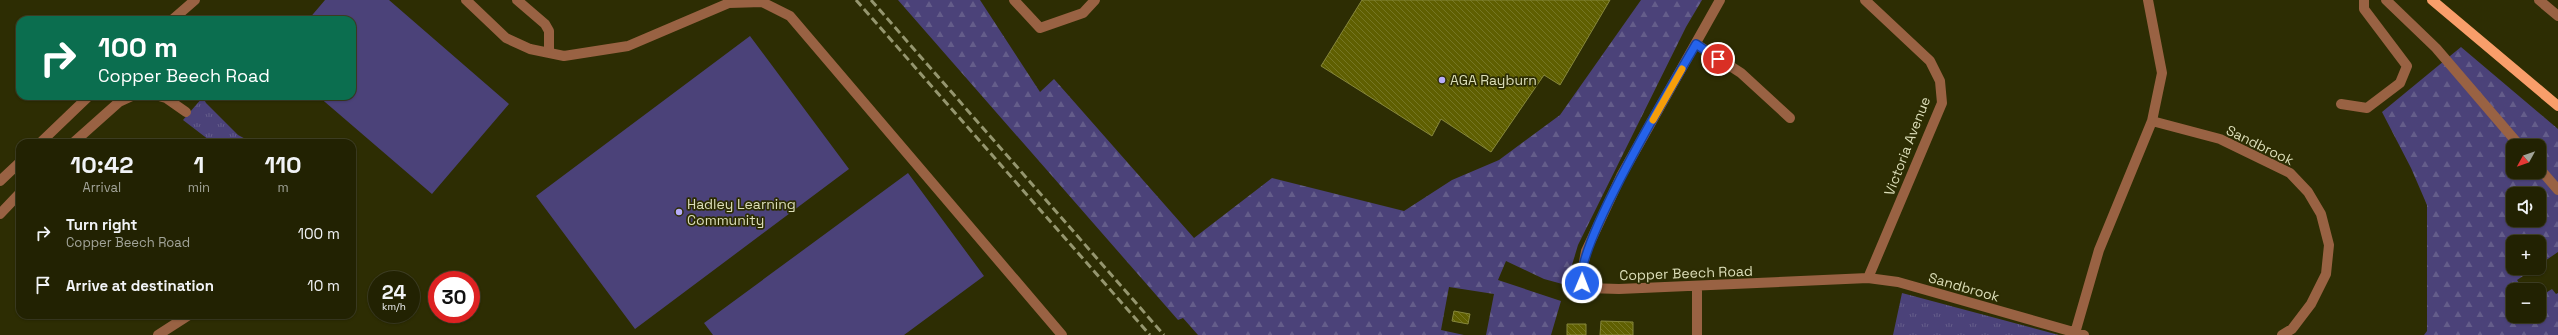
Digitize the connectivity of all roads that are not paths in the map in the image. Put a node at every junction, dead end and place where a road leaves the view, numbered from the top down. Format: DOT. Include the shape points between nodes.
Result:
graph roads {
  1 [pos="195,0"];
  2 [pos="466,0"];
  3 [pos="517,0"];
  4 [pos="1014,0"];
  5 [pos="1095,0"];
  6 [pos="1720,0"];
  7 [pos="1866,0"];
  8 [pos="2148,0"];
  9 [pos="2364,0"];
  10 [pos="2386,0"];
  11 [pos="2432,0"];
  12 [pos="2539,0"];
  13 [pos="177,16"];
  14 [pos="2558,16"];
  15 [pos="1696,44"];
  16 [pos="548,53"];
  17 [pos="85,100"];
  18 [pos="123,100"];
  19 [pos="168,100"];
  20 [pos="2341,104"];
  21 [pos="2558,106"];
  22 [pos="186,112"];
  23 [pos="1790,118"];
  24 [pos="2152,121"];
  25 [pos="44,139"];
  26 [pos="77,139"];
  27 [pos="2514,139"];
  28 [pos="16,166"];
  29 [pos="2546,176"];
  30 [pos="0,181"];
  31 [pos="2558,190"];
  32 [pos="16,197"];
  33 [pos="0,214"];
  34 [pos="1868,278"];
  35 [pos="1697,287"];
  36 [pos="183,319"];
  37 [pos="2296,332"];
  38 [pos="2079,334"];
  39 [pos="158,335"];
  40 [pos="1062,335"];
  41 [pos="1697,335"];
  42 [pos="2282,335"];
  1 -- 13 [label="street"];
  2 -- 16 [label="street" via="506,38 530,49"];
  3 -- 16 [label="street" via="545,24 549,31"];
  4 -- 5 [label="street" via="1040,28 1083,13"];
  6 -- 15 [label="street, Copper Beech Road"];
  7 -- 34 [label="street, Victoria Avenue" via="1930,61 1940,81 1942,103"];
  8 -- 24 [label="street, Sandbrook" via="2162,74"];
  9 -- 20 [label="street" via="2364,9 2407,66 2400,83 2367,108"];
  10 -- 27 [label="street" via="2436,48"];
  11 -- 21 [label="main road"];
  12 -- 14 [label="street"];
  15 -- 23 [label="street" via="1741,73"];
  15 -- 35 [label="street, Copper Beech Road" via="1621,176 1586,252 1581,278 1587,288 1596,290"];
  16 -- 40 [label="street" via="564,56 628,46 729,3 762,2 790,16"];
  17 -- 25 [label="street"];
  18 -- 26 [label="street"];
  19 -- 22 [label="street"];
  24 -- 37 [label="street, Sandbrook" via="2220,139 2290,173 2308,192 2321,214 2329,245 2326,274"];
  24 -- 38 [label="street, Sandbrook" via="2099,250"];
  28 -- 30 [label="street"];
  29 -- 31 [label="street"];
  32 -- 33 [label="street"];
  34 -- 35 [label="street, Copper Beech Road"];
  34 -- 38 [label="street, Sandbrook" via="1898,282"];
  35 -- 41 [label="street"];
  36 -- 39 [label="street"];
  37 -- 42 [label="street, Sandbrook"];
}
